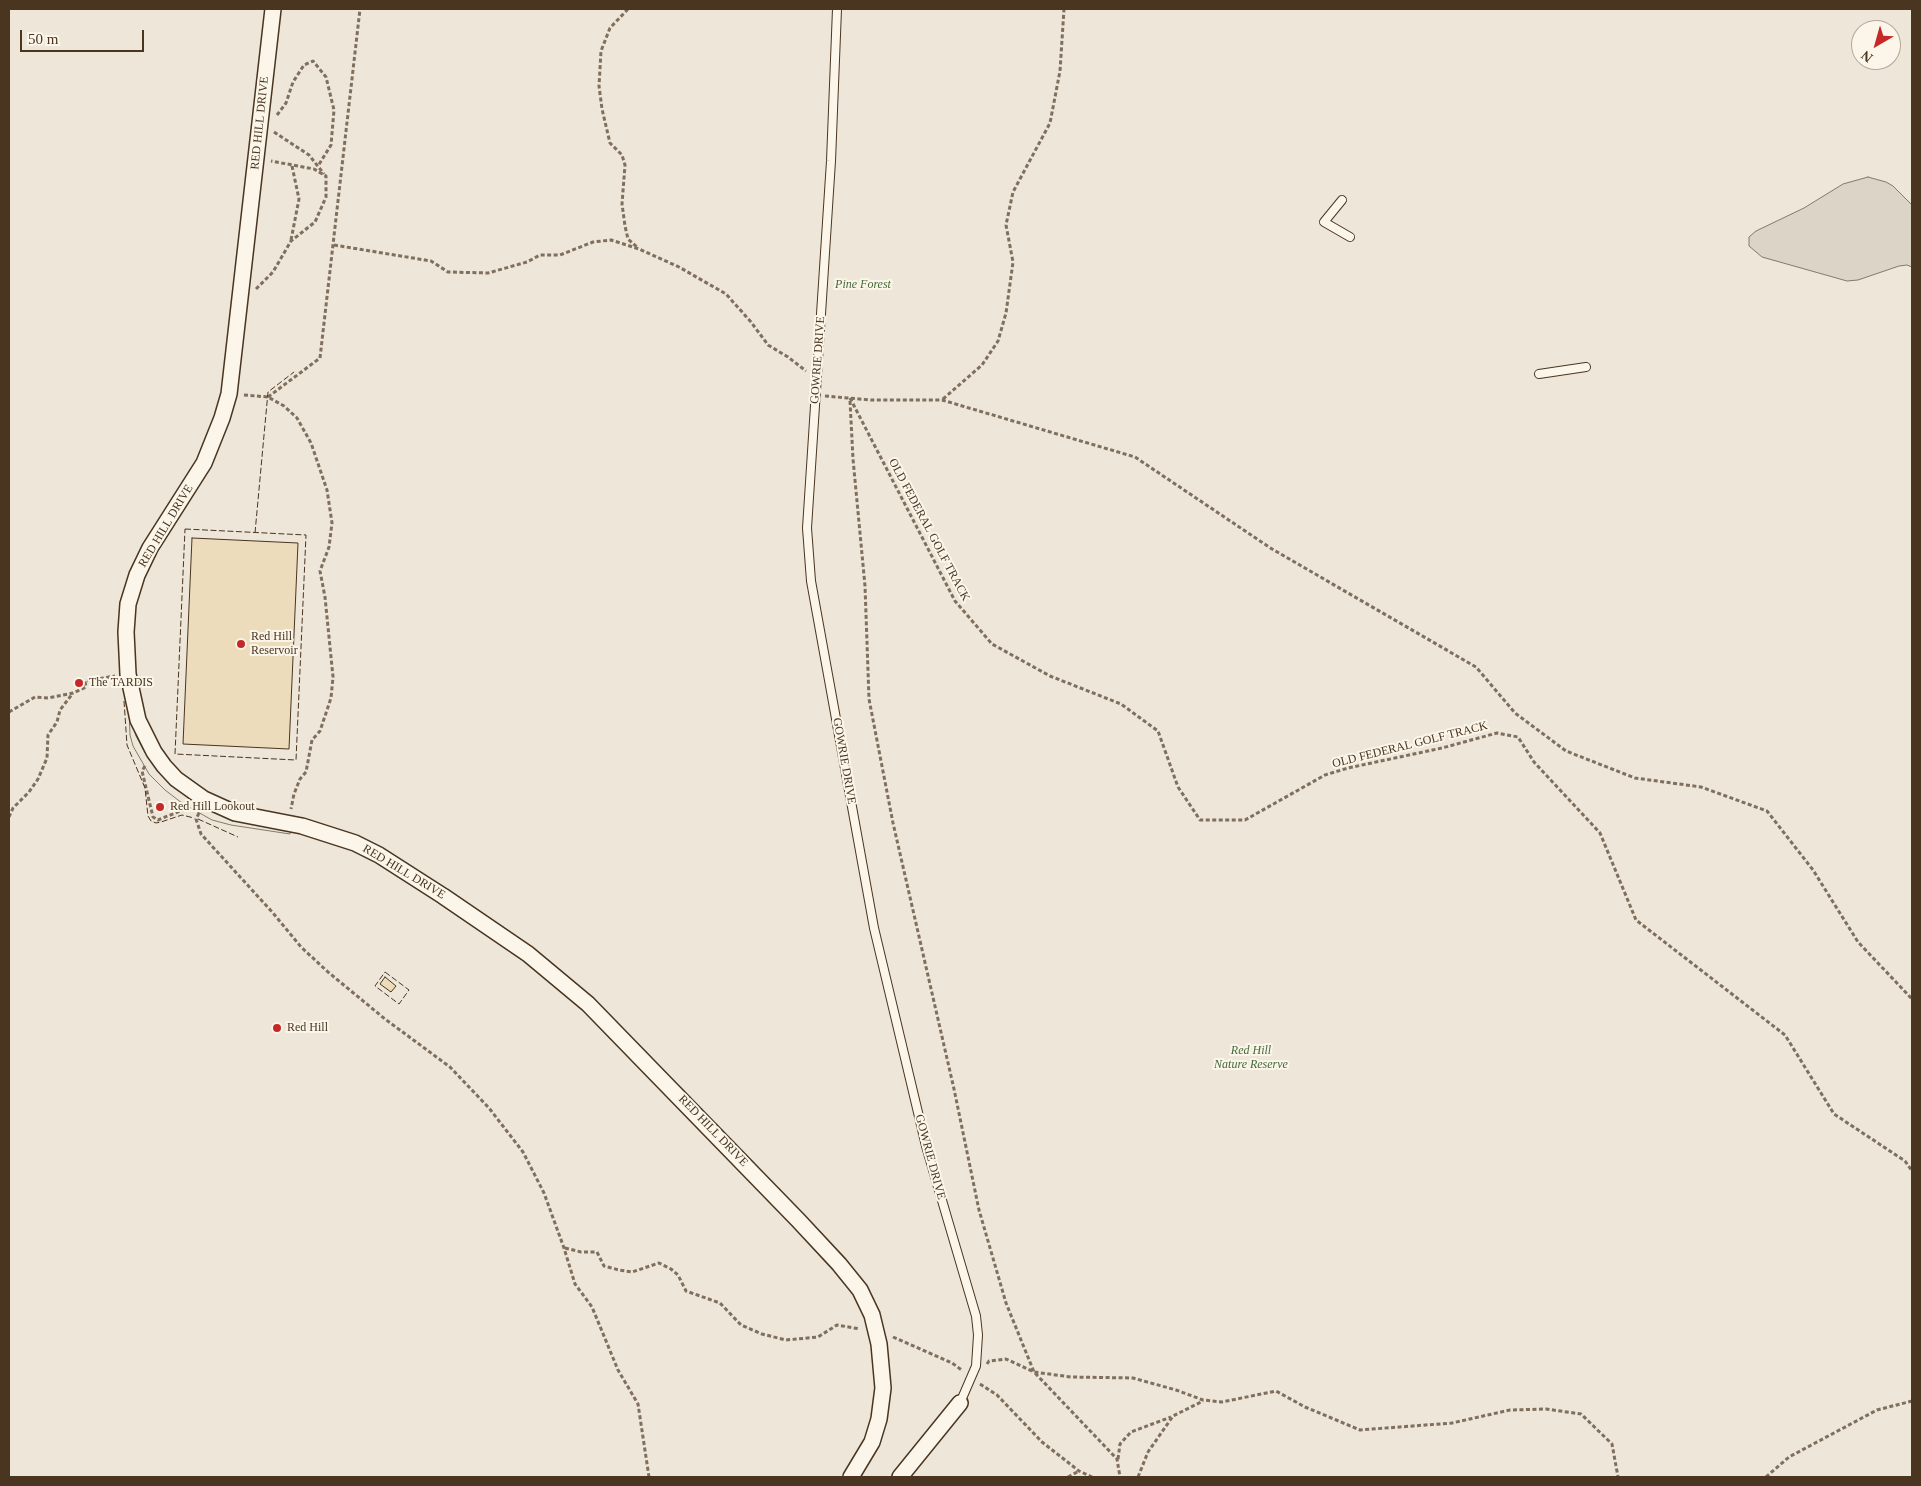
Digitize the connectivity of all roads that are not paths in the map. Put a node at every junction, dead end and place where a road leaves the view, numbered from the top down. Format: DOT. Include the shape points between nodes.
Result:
graph roads {
  1 [pos="273,9"];
  2 [pos="837,9"];
  3 [pos="1342,200"];
  4 [pos="1350,237"];
  5 [pos="1586,367"];
  6 [pos="1539,374"];
  7 [pos="960,1403"];
  8 [pos="851,1477"];
  9 [pos="900,1477"];
  1 -- 8 [label="street, RED HILL DRIVE" via="229,394 204,463 150,548 128,604 128,674 138,720 164,766 204,799 236,813 288,823 355,843 443,896 528,954 588,1004 839,1264 863,1296 872,1315 883,1371 882,1406 872,1442"];
  2 -- 7 [label="lane, GOWRIE DRIVE" via="831,161 807,528 811,580 874,928 926,1146 976,1316 978,1351 972,1378"];
  3 -- 4 [label="lane" via="1324,222"];
  5 -- 6 [label="lane"];
  7 -- 9 [label="street, GOWRIE DRIVE"];
}
